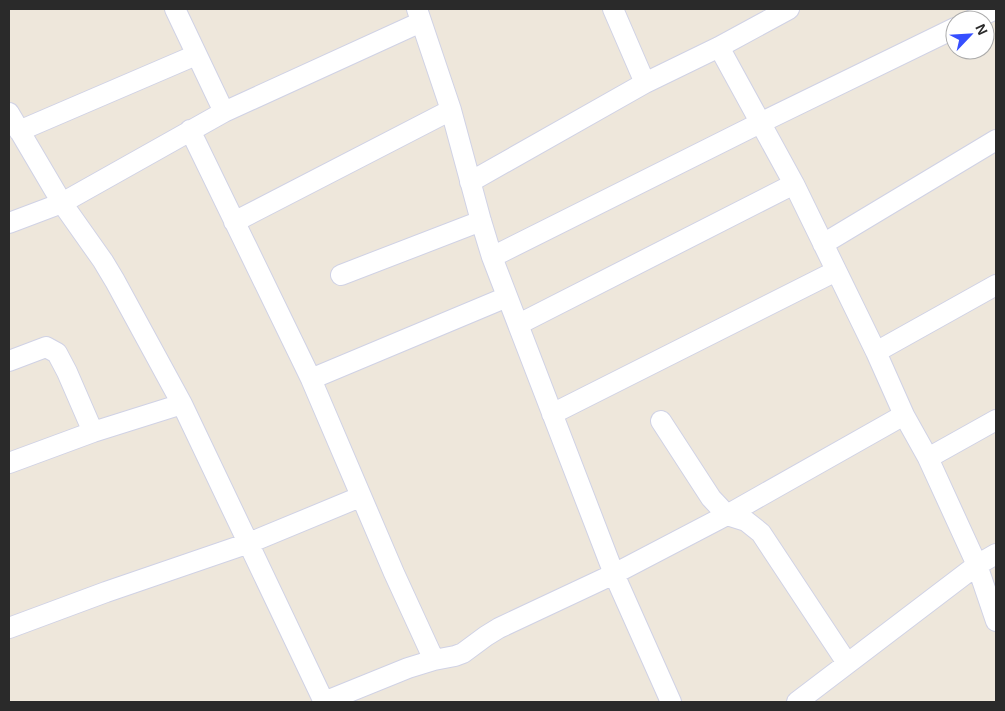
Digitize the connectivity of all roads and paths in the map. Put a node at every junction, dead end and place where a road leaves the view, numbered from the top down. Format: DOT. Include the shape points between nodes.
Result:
graph roads {
  1 [pos="175,9"];
  2 [pos="613,9"];
  3 [pos="779,11"];
  4 [pos="419,15"];
  5 [pos="945,33"];
  6 [pos="719,47"];
  7 [pos="196,55"];
  8 [pos="645,83"];
  9 [pos="451,110"];
  10 [pos="224,112"];
  11 [pos="9,113"];
  12 [pos="760,123"];
  13 [pos="190,130"];
  14 [pos="19,131"];
  15 [pos="996,140"];
  16 [pos="470,182"];
  17 [pos="794,184"];
  18 [pos="62,203"];
  19 [pos="481,221"];
  20 [pos="234,222"];
  21 [pos="9,223"];
  22 [pos="823,244"];
  23 [pos="492,258"];
  24 [pos="836,270"];
  25 [pos="341,275"];
  26 [pos="996,284"];
  27 [pos="507,297"];
  28 [pos="519,324"];
  29 [pos="876,352"];
  30 [pos="9,362"];
  31 [pos="311,379"];
  32 [pos="182,404"];
  33 [pos="552,414"];
  34 [pos="904,415"];
  35 [pos="996,420"];
  36 [pos="662,421"];
  37 [pos="93,432"];
  38 [pos="928,458"];
  39 [pos="9,463"];
  40 [pos="360,496"];
  41 [pos="727,515"];
  42 [pos="249,543"];
  43 [pos="996,554"];
  44 [pos="977,565"];
  45 [pos="614,574"];
  46 [pos="996,621"];
  47 [pos="9,628"];
  48 [pos="434,660"];
  49 [pos="847,662"];
  50 [pos="669,701"];
  51 [pos="324,702"];
  52 [pos="797,702"];
  1 -- 7 [label="street"];
  2 -- 8 [label="street"];
  3 -- 6 [label="street"];
  4 -- 9 [label="street"];
  4 -- 10 [label="street"];
  5 -- 12 [label="street"];
  6 -- 8 [label="street"];
  6 -- 12 [label="street"];
  7 -- 10 [label="street"];
  7 -- 14 [label="street"];
  8 -- 16 [label="street"];
  9 -- 16 [label="street"];
  9 -- 20 [label="street"];
  10 -- 13 [label="street"];
  11 -- 14 [label="street"];
  12 -- 17 [label="street"];
  12 -- 23 [label="street"];
  13 -- 18 [label="street"];
  13 -- 20 [label="street"];
  14 -- 18 [label="street"];
  15 -- 22 [label="street"];
  16 -- 19 [label="street"];
  17 -- 22 [label="street"];
  17 -- 28 [label="street"];
  18 -- 21 [label="street"];
  18 -- 32 [label="street" via="115,281"];
  19 -- 23 [label="street"];
  19 -- 25 [label="street"];
  20 -- 31 [label="street"];
  22 -- 24 [label="street"];
  23 -- 27 [label="street"];
  24 -- 29 [label="street"];
  24 -- 33 [label="street"];
  26 -- 29 [label="street"];
  27 -- 28 [label="street"];
  27 -- 31 [label="street"];
  28 -- 33 [label="street"];
  29 -- 34 [label="street"];
  30 -- 37 [label="street" via="46,347 57,353"];
  31 -- 40 [label="street"];
  32 -- 37 [label="street"];
  32 -- 42 [label="street"];
  33 -- 45 [label="street"];
  34 -- 38 [label="street"];
  34 -- 41 [label="street"];
  35 -- 38 [label="street"];
  36 -- 41 [label="street" via="703,488"];
  37 -- 39 [label="street"];
  38 -- 44 [label="street"];
  40 -- 42 [label="street"];
  40 -- 48 [label="street"];
  41 -- 45 [label="street"];
  41 -- 49 [label="street" via="746,521 761,533"];
  42 -- 47 [label="street"];
  42 -- 51 [label="street"];
  43 -- 44 [label="street"];
  44 -- 46 [label="street"];
  44 -- 49 [label="street"];
  45 -- 48 [label="street" via="499,628 464,653"];
  45 -- 50 [label="street"];
  48 -- 51 [label="street"];
  49 -- 52 [label="street"];
}
